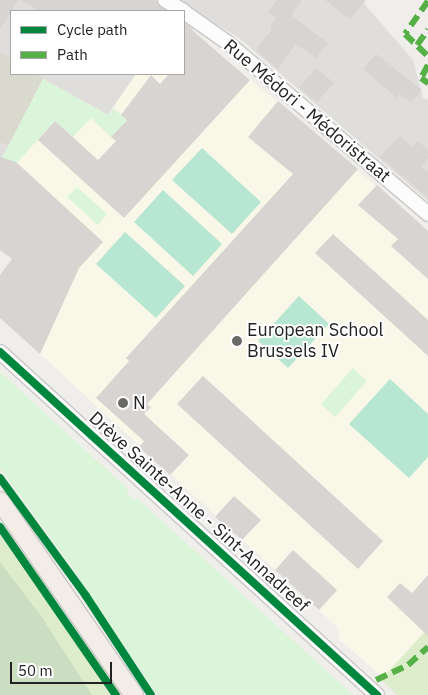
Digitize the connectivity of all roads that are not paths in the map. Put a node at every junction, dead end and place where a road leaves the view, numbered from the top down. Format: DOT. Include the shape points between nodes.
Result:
graph roads {
  1 [pos="165,0"];
  2 [pos="180,10"];
  3 [pos="185,13"];
  4 [pos="428,214"];
  5 [pos="0,352"];
  6 [pos="0,501"];
  7 [pos="134,695"];
  8 [pos="377,695"];
  1 -- 2 [label="street, Rue Médori - Médoristraat"];
  3 -- 4 [label="street, Rue Médori - Médoristraat" via="228,43"];
  5 -- 8 [label="street, Drève Sainte-Anne - Sint-Annadreef"];
  6 -- 7 [label="main road"];
}
